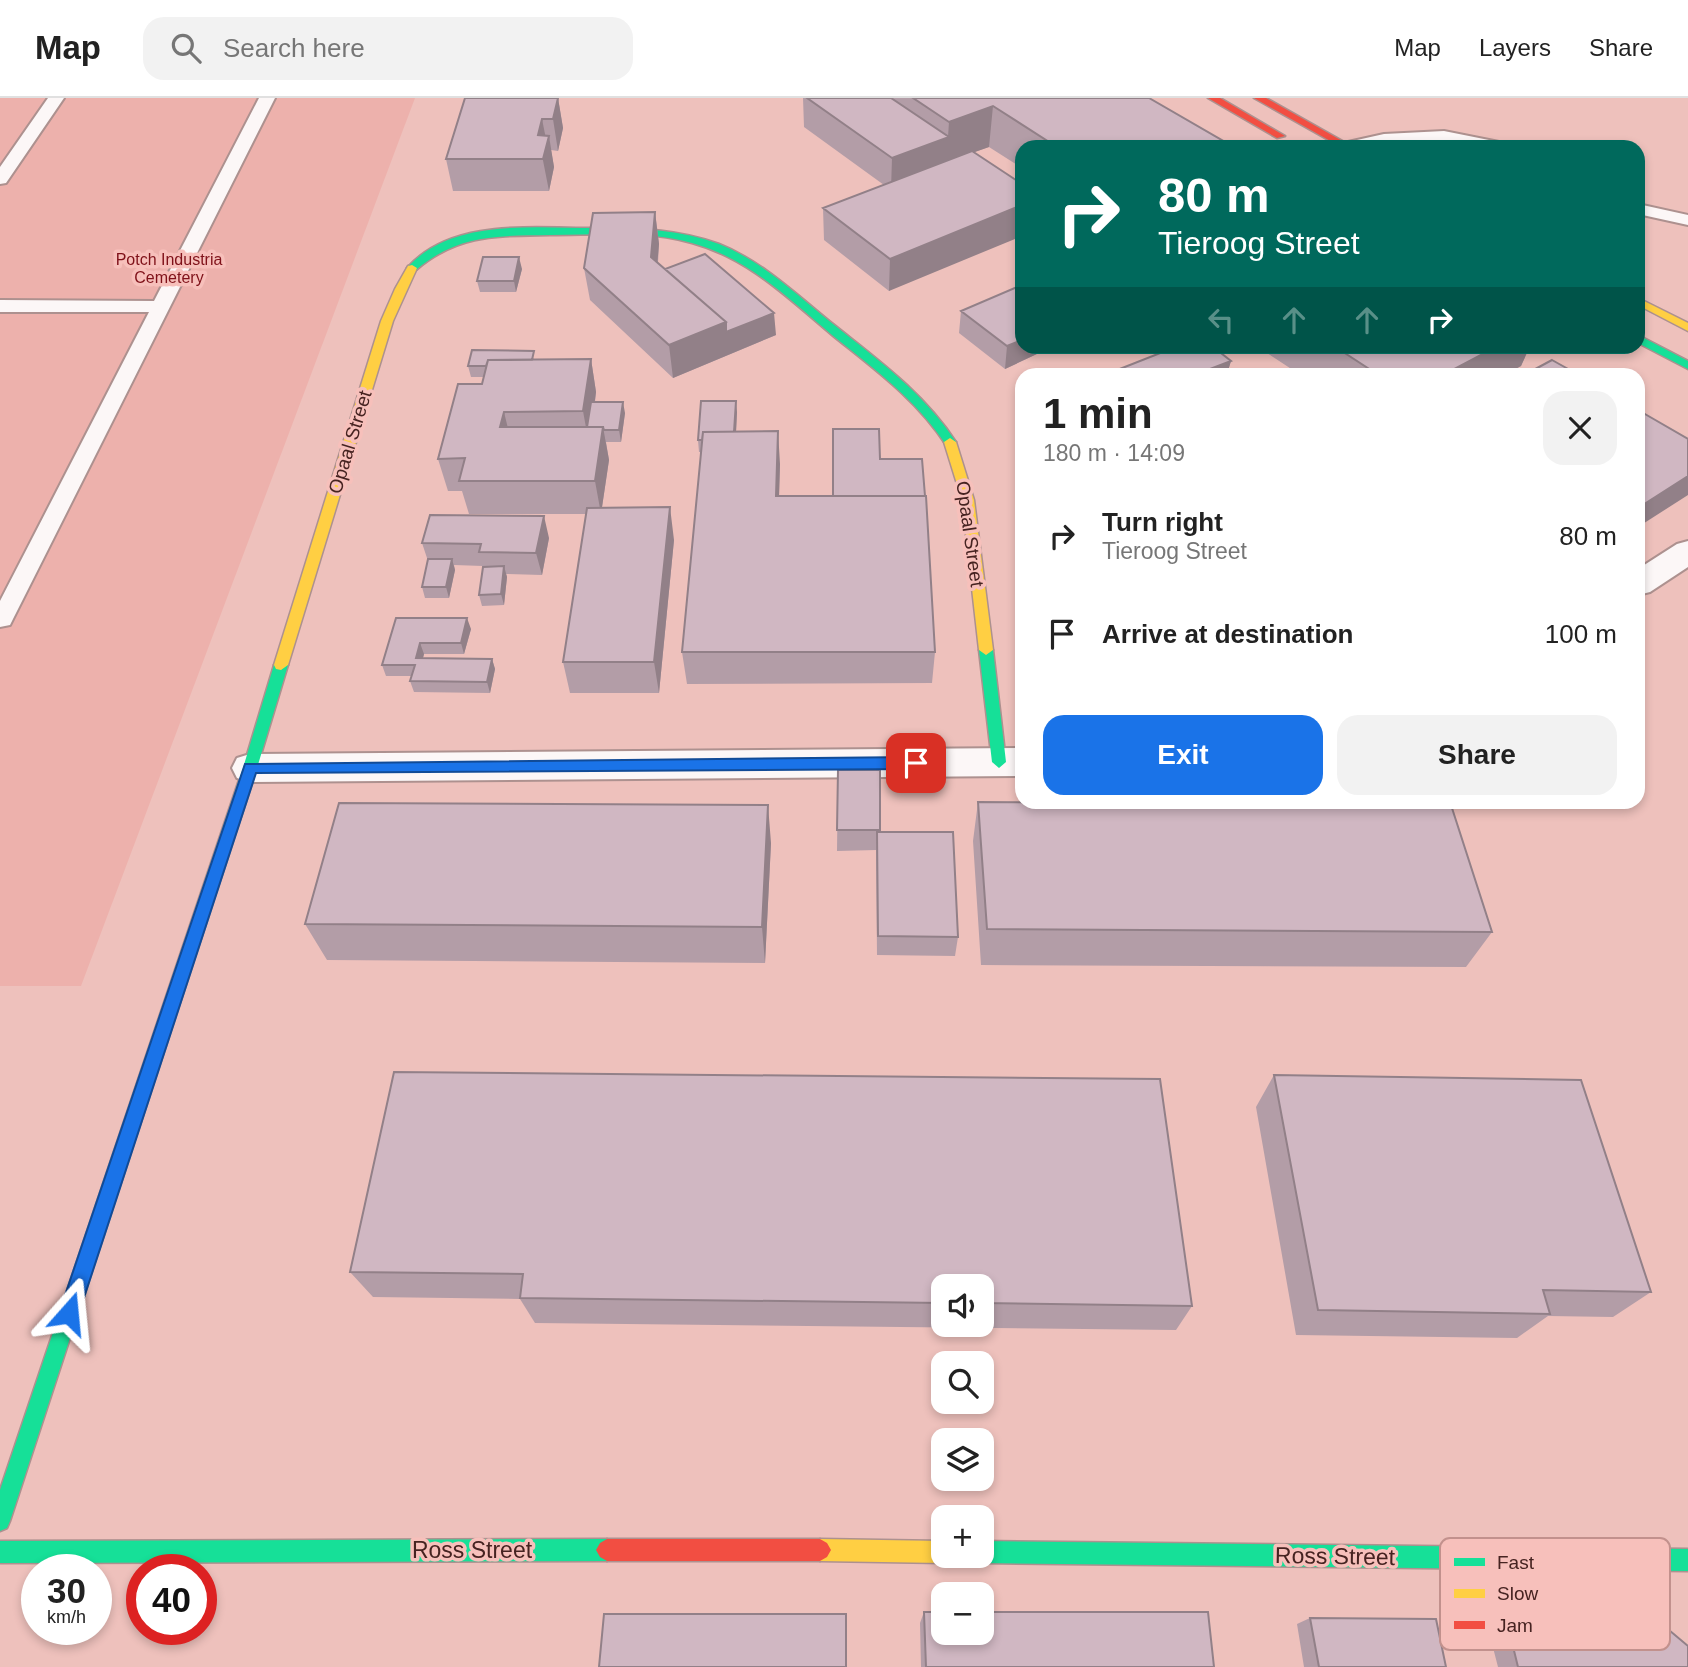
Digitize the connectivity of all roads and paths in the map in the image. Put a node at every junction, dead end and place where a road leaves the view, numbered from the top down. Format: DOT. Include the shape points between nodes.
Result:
graph roads {
  1 [pos="56,98"];
  2 [pos="267,98"];
  3 [pos="1213,98"];
  4 [pos="1259,98"];
  5 [pos="1288,140"];
  6 [pos="1334,140"];
  7 [pos="1379,140"];
  8 [pos="1479,140"];
  9 [pos="0,180"];
  10 [pos="1645,211"];
  11 [pos="1688,220"];
  12 [pos="1645,305"];
  13 [pos="0,306"];
  14 [pos="161,307"];
  15 [pos="1688,328"];
  16 [pos="1645,342"];
  17 [pos="1688,366"];
  18 [pos="1688,552"];
  19 [pos="1645,580"];
  20 [pos="0,619"];
  21 [pos="1010,762"];
  22 [pos="250,768"];
  23 [pos="0,1521"];
  24 [pos="0,1552"];
  25 [pos="931,1552"];
  26 [pos="994,1552"];
  27 [pos="1440,1557"];
  28 [pos="1670,1560"];
  29 [pos="1688,1560"];
  1 -- 9 [label="lane"];
  2 -- 14 [label="lane"];
  3 -- 5 [label="street"];
  4 -- 6 [label="street"];
  7 -- 8 [label="lane" via="1445,136"];
  10 -- 11 [label="lane"];
  12 -- 15 [label="street"];
  13 -- 14 [label="lane"];
  14 -- 20 [label="lane"];
  16 -- 17 [label="street"];
  18 -- 19 [label="street"];
  21 -- 22 [label="street"];
  21 -- 22 [label="street, Opaal Street" via="968,500 945,432 918,402 736,256 699,240 655,233 525,232 465,236 441,246 416,263 401,285"];
  22 -- 23 [label="street, Opaal Street"];
  24 -- 25 [label="street, Ross Street"];
  26 -- 27 [label="street, Ross Street"];
  28 -- 29 [label="street, Ross Street"];
}
